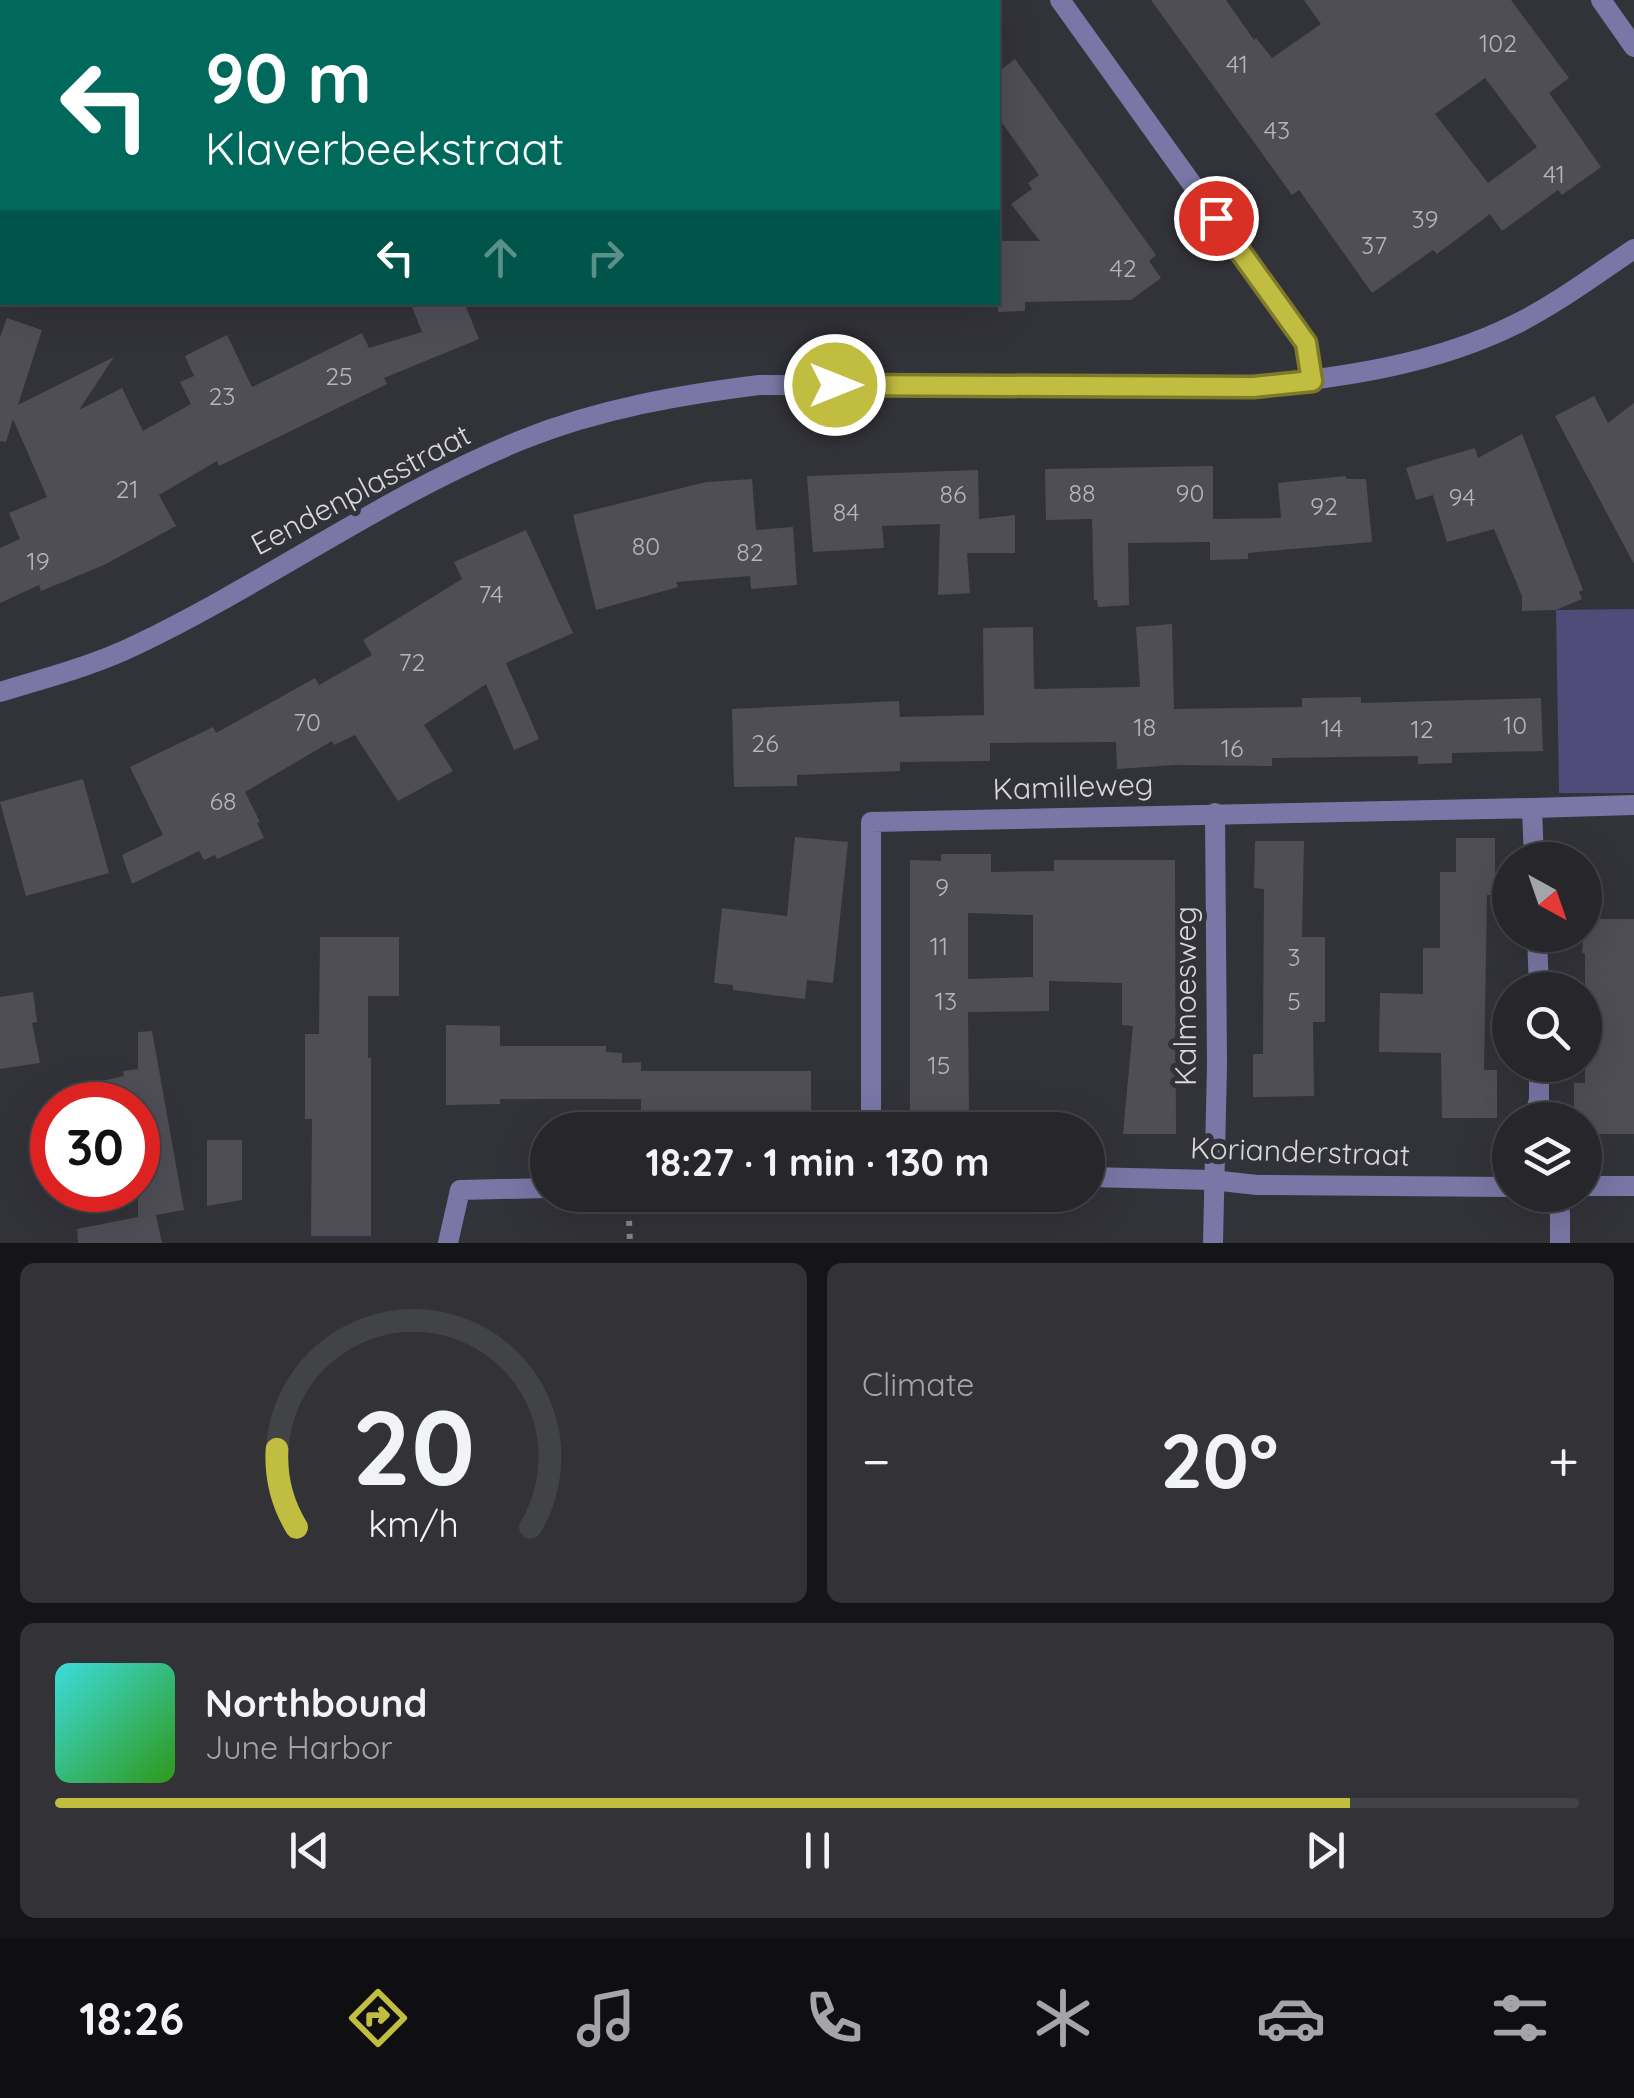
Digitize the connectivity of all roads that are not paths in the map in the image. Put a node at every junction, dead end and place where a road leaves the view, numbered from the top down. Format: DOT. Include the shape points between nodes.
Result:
graph roads {
  1 [pos="1060,0"];
  2 [pos="1600,0"];
  3 [pos="1634,46"];
  4 [pos="1634,249"];
  5 [pos="1312,381"];
  6 [pos="0,692"];
  7 [pos="1634,805"];
  8 [pos="1532,808"];
  9 [pos="1215,813"];
  10 [pos="1533,842"];
  11 [pos="871,1112"];
  12 [pos="1105,1177"];
  13 [pos="1212,1180"];
  14 [pos="1492,1186"];
  15 [pos="1602,1186"];
  16 [pos="1634,1186"];
  17 [pos="530,1188"];
  18 [pos="1560,1212"];
  19 [pos="448,1243"];
  20 [pos="1213,1243"];
  21 [pos="1560,1243"];
  1 -- 5 [label="street" via="1306,343"];
  2 -- 3 [label="street"];
  4 -- 5 [label="street, Eendenplasstraat" via="1550,306 1480,341 1427,359"];
  5 -- 6 [label="street, Eendenplasstraat" via="1253,387 759,385 600,412 426,483 133,647"];
  7 -- 8 [label="street, Kamilleweg"];
  8 -- 9 [label="street, Kamilleweg"];
  8 -- 10 [label="street"];
  9 -- 11 [label="street, Kamilleweg" via="871,822"];
  9 -- 13 [label="street, Kalmoesweg"];
  12 -- 13 [label="street, Korianderstraat"];
  13 -- 14 [label="street, Korianderstraat" via="1257,1186"];
  13 -- 20 [label="street, Kalmoesweg"];
  15 -- 16 [label="street"];
  17 -- 19 [label="street" via="460,1190"];
  18 -- 21 [label="street"];
}
